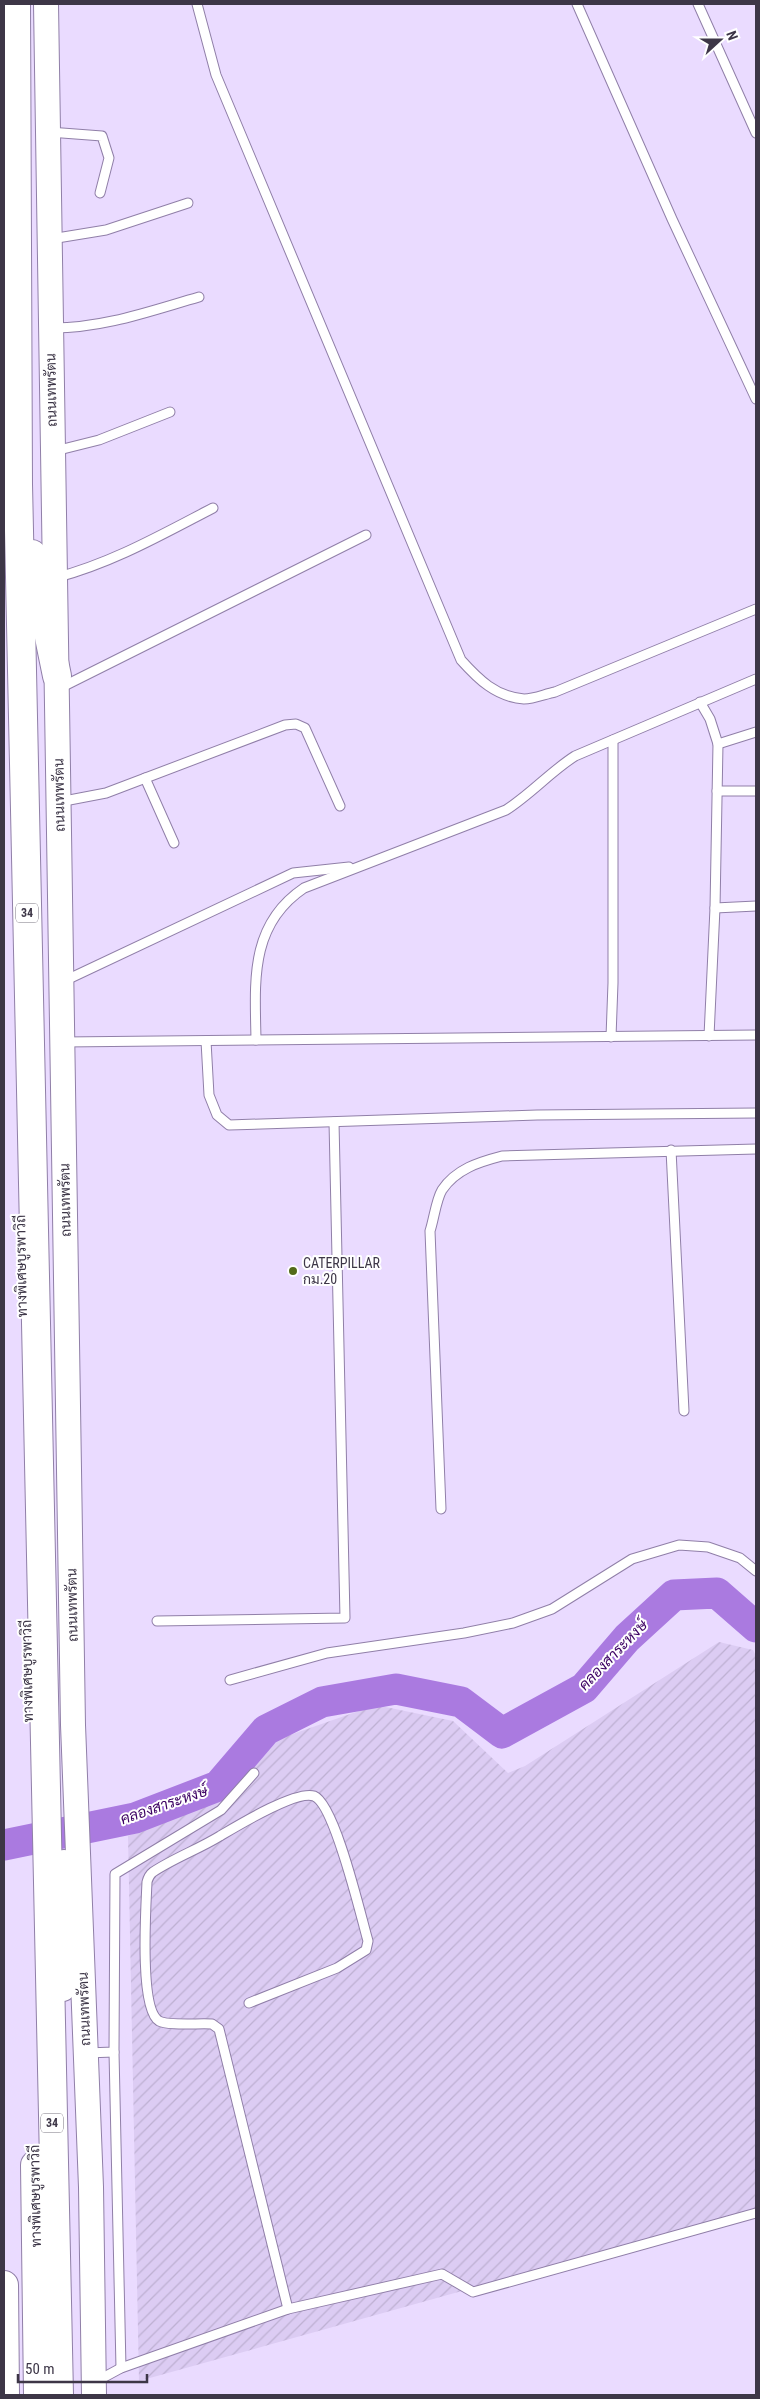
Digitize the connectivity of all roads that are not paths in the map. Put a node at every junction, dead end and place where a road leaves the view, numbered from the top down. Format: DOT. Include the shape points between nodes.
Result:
graph roads {
  1 [pos="16,4"];
  2 [pos="46,4"];
  3 [pos="197,4"];
  4 [pos="577,4"];
  5 [pos="698,4"];
  6 [pos="47,132"];
  7 [pos="756,133"];
  8 [pos="4,136"];
  9 [pos="100,193"];
  10 [pos="188,204"];
  11 [pos="48,240"];
  12 [pos="199,297"];
  13 [pos="50,328"];
  14 [pos="756,399"];
  15 [pos="170,412"];
  16 [pos="52,452"];
  17 [pos="18,484"];
  18 [pos="213,508"];
  19 [pos="366,535"];
  20 [pos="55,578"];
  21 [pos="756,609"];
  22 [pos="756,679"];
  23 [pos="57,682"];
  24 [pos="700,702"];
  25 [pos="756,732"];
  26 [pos="612,740"];
  27 [pos="718,744"];
  28 [pos="145,778"];
  29 [pos="717,791"];
  30 [pos="756,791"];
  31 [pos="59,802"];
  32 [pos="340,806"];
  33 [pos="174,843"];
  34 [pos="363,866"];
  35 [pos="756,906"];
  36 [pos="715,908"];
  37 [pos="62,982"];
  38 [pos="756,1035"];
  39 [pos="709,1036"];
  40 [pos="611,1037"];
  41 [pos="256,1040"];
  42 [pos="206,1041"];
  43 [pos="63,1042"];
  44 [pos="756,1113"];
  45 [pos="334,1122"];
  46 [pos="756,1149"];
  47 [pos="671,1150"];
  48 [pos="684,1411"];
  49 [pos="441,1509"];
  50 [pos="756,1571"];
  51 [pos="157,1621"];
  52 [pos="230,1680"];
  53 [pos="254,1773"];
  54 [pos="62,1816"];
  55 [pos="63,1849"];
  56 [pos="249,2003"];
  57 [pos="114,2052"];
  58 [pos="86,2053"];
  59 [pos="756,2213"];
  60 [pos="4,2285"];
  61 [pos="288,2309"];
  62 [pos="121,2368"];
  63 [pos="94,2389"];
  64 [pos="5,2395"];
  65 [pos="38,2395"];
  66 [pos="59,2395"];
  67 [pos="70,2395"];
  1 -- 17 [label="highway, ถนนเทพรัตน / 34"];
  2 -- 6 [label="main road, ถนนเทพรัตน / 34"];
  3 -- 21 [label="lane" via="216,75 449,632 461,660 482,683 509,696 525,699 555,692"];
  4 -- 14 [label="lane"];
  5 -- 7 [label="lane"];
  6 -- 9 [label="lane" via="102,136 108,158"];
  6 -- 11 [label="main road, ถนนเทพรัตน / 34"];
  8 -- 65 [label="highway, ทางพิเศษบูรพาวิถี"];
  10 -- 11 [label="lane" via="106,230"];
  11 -- 13 [label="main road, ถนนเทพรัตน / 34"];
  12 -- 13 [label="lane" via="103,324"];
  13 -- 16 [label="main road, ถนนเทพรัตน / 34"];
  15 -- 16 [label="lane" via="99,440"];
  16 -- 20 [label="main road, ถนนเทพรัตน / 34"];
  17 -- 23 [label="highway"];
  17 -- 54 [label="highway, ถนนเทพรัตน / 34"];
  18 -- 20 [label="lane" via="118,557 87,570"];
  19 -- 23 [label="lane"];
  20 -- 23 [label="main road, ถนนเทพรัตน / 34"];
  22 -- 24 [label="lane"];
  23 -- 31 [label="main road, ถนนเทพรัตน / 34"];
  24 -- 26 [label="lane"];
  24 -- 27 [label="lane"];
  25 -- 27 [label="lane"];
  26 -- 34 [label="lane" via="553,770 522,800 506,810"];
  26 -- 40 [label="lane"];
  27 -- 29 [label="lane"];
  28 -- 31 [label="lane" via="106,793"];
  28 -- 32 [label="lane" via="285,725 296,724 305,728"];
  28 -- 33 [label="lane"];
  29 -- 30 [label="lane"];
  29 -- 36 [label="lane"];
  31 -- 37 [label="main road, ถนนเทพรัตน / 34"];
  34 -- 37 [label="lane" via="293,873"];
  34 -- 41 [label="lane" via="304,888 290,897 265,931 255,976"];
  35 -- 36 [label="lane"];
  36 -- 39 [label="lane"];
  37 -- 43 [label="main road, ถนนเทพรัตน / 34"];
  38 -- 39 [label="lane"];
  39 -- 40 [label="lane"];
  40 -- 41 [label="lane"];
  41 -- 42 [label="lane"];
  42 -- 43 [label="lane"];
  42 -- 45 [label="lane" via="209,1095 217,1115 229,1125"];
  43 -- 54 [label="main road, ถนนเทพรัตน / 34" via="74,1725"];
  44 -- 45 [label="lane" via="537,1115"];
  45 -- 51 [label="lane" via="345,1618"];
  46 -- 47 [label="lane"];
  47 -- 48 [label="lane"];
  47 -- 49 [label="lane" via="502,1156 461,1171 442,1191 430,1231"];
  50 -- 52 [label="lane" via="740,1558 708,1547 679,1545 632,1559 552,1609 513,1624 327,1652"];
  53 -- 57 [label="lane" via="221,1810 115,1874"];
  54 -- 55 [label="highway, ถนนเทพรัตน / 34"];
  55 -- 58 [label="main road, ถนนเทพรัตน / 34"];
  55 -- 66 [label="highway, ถนนเทพรัตน / 34"];
  55 -- 67 [label="main road"];
  56 -- 61 [label="lane" via="337,1968 366,1950 368,1941 338,1837 315,1796 285,1801 241,1823 153,1872 147,1882 144,1964 152,2014 162,2022 212,2024 219,2029"];
  57 -- 58 [label="lane"];
  57 -- 62 [label="lane"];
  58 -- 63 [label="main road, ถนนเทพรัตน / 34"];
  59 -- 61 [label="lane" via="473,2292 442,2274"];
  60 -- 64 [label="highway"];
  61 -- 62 [label="lane"];
  62 -- 63 [label="lane"];
}
